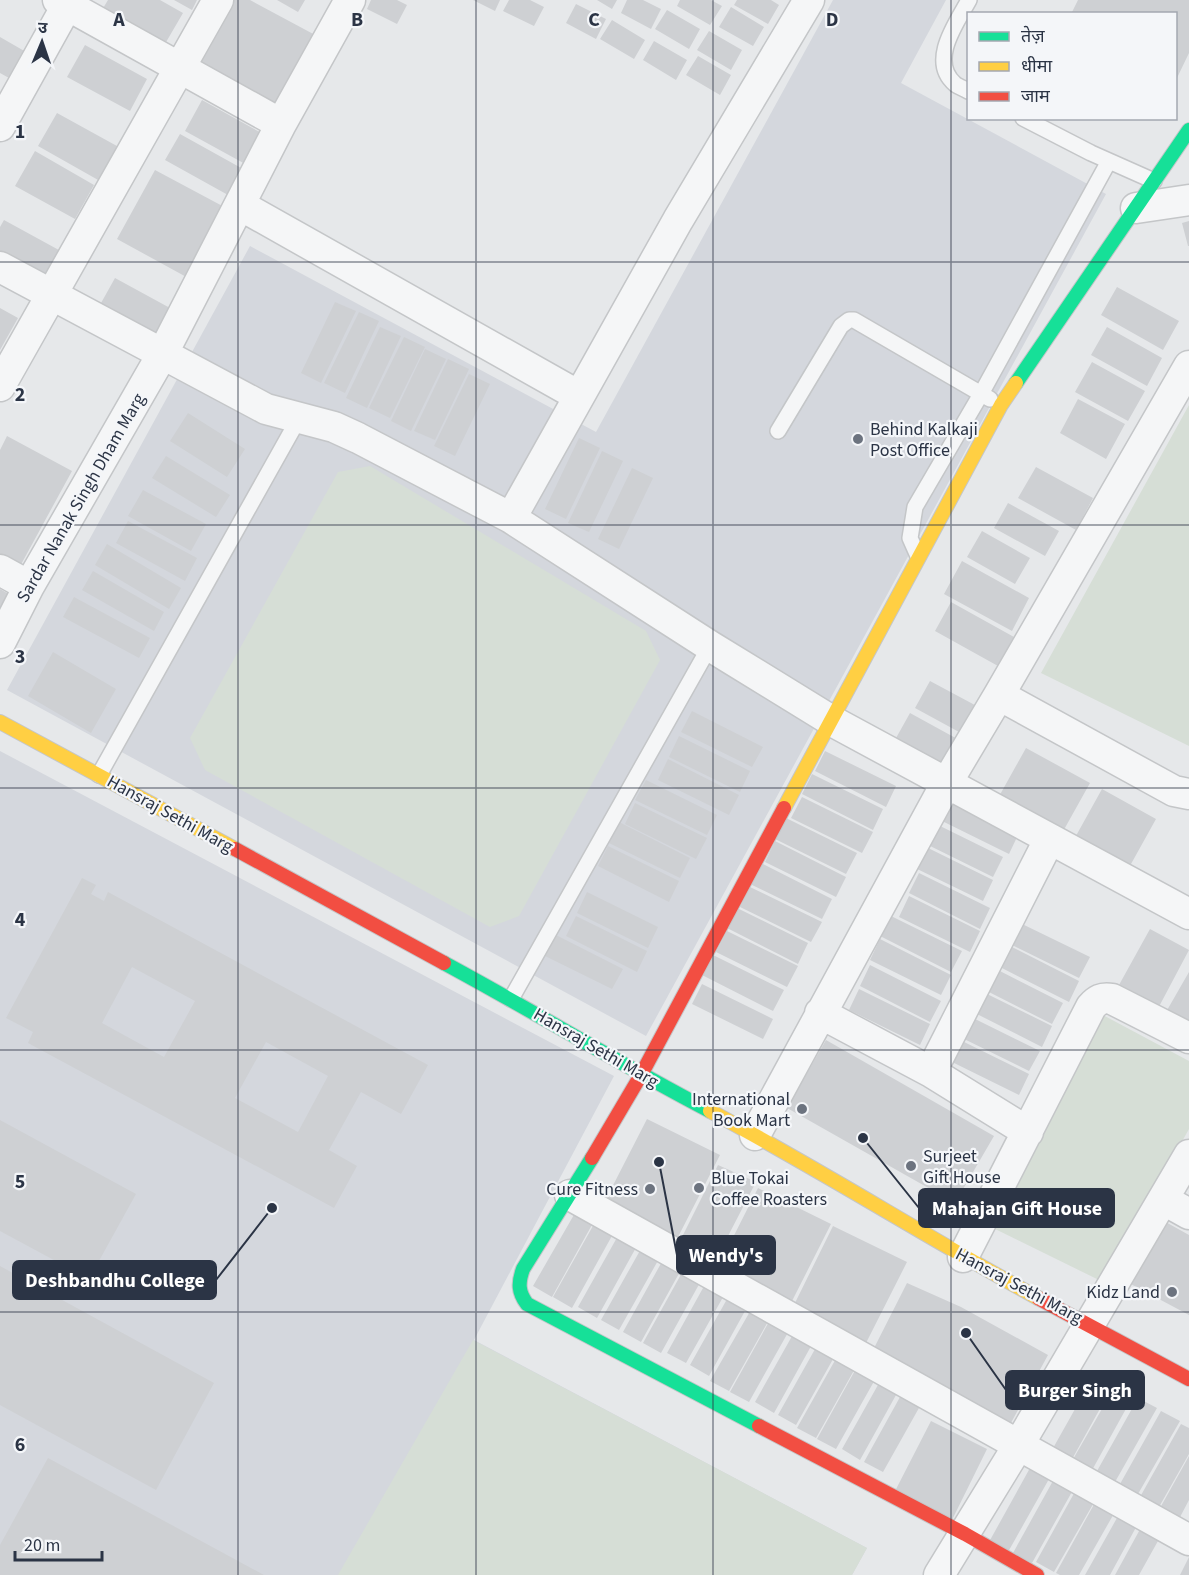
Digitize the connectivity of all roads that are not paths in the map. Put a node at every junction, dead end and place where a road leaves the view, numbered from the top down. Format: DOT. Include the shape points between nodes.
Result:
graph roads {
  1 [pos="218,0"];
  2 [pos="350,0"];
  3 [pos="809,0"];
  4 [pos="969,0"];
  5 [pos="65,2"];
  6 [pos="180,67"];
  7 [pos="967,90"];
  8 [pos="1027,120"];
  9 [pos="281,124"];
  10 [pos="0,126"];
  11 [pos="1189,130"];
  12 [pos="1109,161"];
  13 [pos="1154,182"];
  14 [pos="1189,200"];
  15 [pos="240,205"];
  16 [pos="1136,208"];
  17 [pos="0,267"];
  18 [pos="51,295"];
  19 [pos="163,353"];
  20 [pos="1189,366"];
  21 [pos="0,386"];
  22 [pos="981,393"];
  23 [pos="579,396"];
  24 [pos="1001,405"];
  25 [pos="299,417"];
  26 [pos="778,431"];
  27 [pos="511,518"];
  28 [pos="919,559"];
  29 [pos="0,570"];
  30 [pos="29,586"];
  31 [pos="0,643"];
  32 [pos="710,646"];
  33 [pos="999,695"];
  34 [pos="832,721"];
  35 [pos="0,722"];
  36 [pos="99,776"];
  37 [pos="946,783"];
  38 [pos="1189,794"];
  39 [pos="1049,840"];
  40 [pos="1189,914"];
  41 [pos="511,999"];
  42 [pos="820,1014"];
  43 [pos="1189,1038"];
  44 [pos="931,1072"];
  45 [pos="641,1075"];
  46 [pos="1028,1132"];
  47 [pos="755,1135"];
  48 [pos="1189,1155"];
  49 [pos="570,1195"];
  50 [pos="1176,1207"];
  51 [pos="963,1257"];
  52 [pos="1090,1324"];
  53 [pos="1189,1379"];
  54 [pos="1018,1446"];
  55 [pos="964,1534"];
  56 [pos="1189,1540"];
  57 [pos="939,1575"];
  58 [pos="1037,1575"];
  1 -- 6 [label="street"];
  2 -- 9 [label="street, Sardar Nanak Singh Dham Marg"];
  3 -- 23 [label="street"];
  4 -- 7 [label="lane" via="950,34 944,60 955,84"];
  5 -- 6 [label="street"];
  5 -- 10 [label="street"];
  6 -- 9 [label="street"];
  6 -- 18 [label="street"];
  8 -- 12 [label="lane"];
  9 -- 15 [label="street, Sardar Nanak Singh Dham Marg"];
  11 -- 13 [label="street"];
  12 -- 13 [label="lane"];
  12 -- 22 [label="lane"];
  13 -- 16 [label="street"];
  14 -- 16 [label="street"];
  15 -- 19 [label="street, Sardar Nanak Singh Dham Marg"];
  15 -- 23 [label="street"];
  16 -- 24 [label="street"];
  17 -- 18 [label="street"];
  18 -- 19 [label="street"];
  18 -- 21 [label="street"];
  19 -- 25 [label="street" via="266,409"];
  19 -- 30 [label="street, Sardar Nanak Singh Dham Marg"];
  20 -- 33 [label="street"];
  22 -- 24 [label="lane"];
  22 -- 26 [label="lane" via="849,320 841,326"];
  22 -- 28 [label="lane" via="915,507 910,538"];
  23 -- 27 [label="street"];
  24 -- 28 [label="street"];
  25 -- 27 [label="street" via="358,438"];
  25 -- 36 [label="lane"];
  27 -- 32 [label="street"];
  28 -- 34 [label="street"];
  29 -- 30 [label="street"];
  30 -- 31 [label="street, Sardar Nanak Singh Dham Marg"];
  32 -- 34 [label="street"];
  32 -- 41 [label="lane"];
  33 -- 37 [label="street"];
  33 -- 38 [label="street" via="1174,792"];
  34 -- 37 [label="street"];
  34 -- 45 [label="street"];
  35 -- 36 [label="street, Hansraj Sethi Marg"];
  36 -- 41 [label="street, Hansraj Sethi Marg"];
  37 -- 39 [label="street"];
  37 -- 42 [label="street"];
  39 -- 40 [label="street"];
  39 -- 44 [label="street"];
  41 -- 45 [label="street, Hansraj Sethi Marg"];
  42 -- 44 [label="street"];
  42 -- 47 [label="street"];
  43 -- 46 [label="street" via="1112,999 1096,1001"];
  44 -- 46 [label="street"];
  45 -- 47 [label="street, Hansraj Sethi Marg"];
  45 -- 49 [label="street"];
  46 -- 51 [label="street"];
  47 -- 51 [label="street, Hansraj Sethi Marg"];
  48 -- 50 [label="street"];
  49 -- 54 [label="street"];
  49 -- 55 [label="street" via="519,1279 519,1293 527,1304"];
  50 -- 52 [label="street"];
  51 -- 52 [label="street, Hansraj Sethi Marg"];
  52 -- 53 [label="street, Hansraj Sethi Marg"];
  52 -- 54 [label="street"];
  54 -- 55 [label="street"];
  54 -- 56 [label="street"];
  55 -- 57 [label="street"];
  55 -- 58 [label="street"];
}
